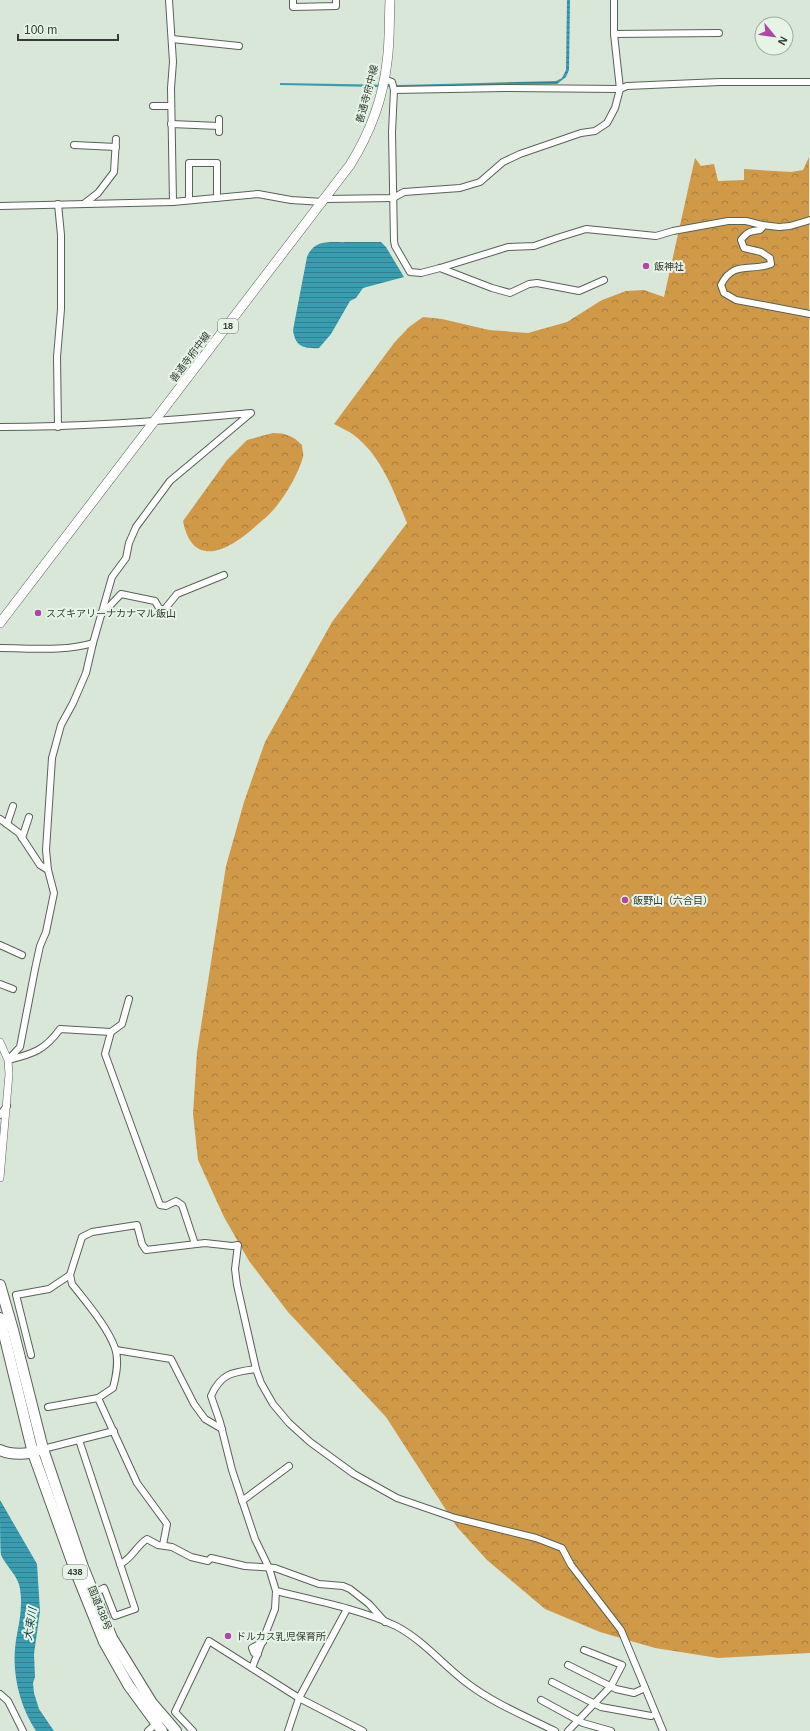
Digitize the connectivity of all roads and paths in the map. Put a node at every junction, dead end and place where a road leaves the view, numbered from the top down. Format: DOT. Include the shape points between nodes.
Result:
graph roads {
  1 [pos="169,0"];
  2 [pos="293,0"];
  3 [pos="336,0"];
  4 [pos="390,0"];
  5 [pos="614,0"];
  6 [pos="719,33"];
  7 [pos="614,34"];
  8 [pos="172,39"];
  9 [pos="239,46"];
  10 [pos="384,79"];
  11 [pos="810,82"];
  12 [pos="620,89"];
  13 [pos="394,90"];
  14 [pos="153,106"];
  15 [pos="171,106"];
  16 [pos="219,118"];
  17 [pos="172,124"];
  18 [pos="116,139"];
  19 [pos="74,145"];
  20 [pos="116,147"];
  21 [pos="217,198"];
  22 [pos="393,198"];
  23 [pos="189,200"];
  24 [pos="324,200"];
  25 [pos="173,202"];
  26 [pos="85,203"];
  27 [pos="58,204"];
  28 [pos="0,206"];
  29 [pos="810,220"];
  30 [pos="762,225"];
  31 [pos="440,268"];
  32 [pos="604,280"];
  33 [pos="810,314"];
  34 [pos="154,422"];
  35 [pos="0,427"];
  36 [pos="58,427"];
  37 [pos="224,575"];
  38 [pos="102,614"];
  39 [pos="0,624"];
  40 [pos="93,643"];
  41 [pos="0,648"];
  42 [pos="13,806"];
  43 [pos="29,817"];
  44 [pos="0,819"];
  45 [pos="7,824"];
  46 [pos="22,838"];
  47 [pos="48,870"];
  48 [pos="0,945"];
  49 [pos="22,955"];
  50 [pos="0,984"];
  51 [pos="13,989"];
  52 [pos="129,1000"];
  53 [pos="111,1032"];
  54 [pos="0,1042"];
  55 [pos="2,1050"];
  56 [pos="8,1060"];
  57 [pos="6,1106"];
  58 [pos="0,1114"];
  59 [pos="0,1178"];
  60 [pos="195,1244"];
  61 [pos="70,1276"];
  62 [pos="0,1285"];
  63 [pos="0,1318"];
  64 [pos="13,1330"];
  65 [pos="116,1350"];
  66 [pos="31,1355"];
  67 [pos="256,1369"];
  68 [pos="98,1398"];
  69 [pos="48,1407"];
  70 [pos="222,1429"];
  71 [pos="114,1431"];
  72 [pos="80,1440"];
  73 [pos="43,1449"];
  74 [pos="0,1450"];
  75 [pos="33,1453"];
  76 [pos="289,1466"];
  77 [pos="242,1501"];
  78 [pos="163,1545"];
  79 [pos="120,1564"];
  80 [pos="269,1568"];
  81 [pos="276,1591"];
  82 [pos="94,1593"];
  83 [pos="347,1610"];
  84 [pos="385,1622"];
  85 [pos="584,1650"];
  86 [pos="568,1666"];
  87 [pos="252,1668"];
  88 [pos="552,1682"];
  89 [pos="611,1686"];
  90 [pos="645,1688"];
  91 [pos="0,1694"];
  92 [pos="299,1698"];
  93 [pos="541,1700"];
  94 [pos="595,1704"];
  95 [pos="651,1716"];
  96 [pos="578,1720"];
  97 [pos="160,1724"];
  98 [pos="23,1731"];
  99 [pos="148,1731"];
  100 [pos="176,1731"];
  101 [pos="193,1731"];
  102 [pos="288,1731"];
  103 [pos="363,1731"];
  104 [pos="555,1731"];
  105 [pos="568,1731"];
  106 [pos="611,1731"];
  107 [pos="663,1731"];
  1 -- 8 [label="street"];
  2 -- 3 [label="street" via="293,7 336,6"];
  4 -- 10 [label="main road, 善通寺府中線 / 18" via="388,60"];
  5 -- 7 [label="street"];
  6 -- 7 [label="street"];
  7 -- 12 [label="street"];
  8 -- 9 [label="street"];
  8 -- 15 [label="street" via="174,62"];
  10 -- 13 [label="street" via="392,82"];
  10 -- 24 [label="main road, 善通寺府中線 / 18" via="371,126 350,165"];
  11 -- 12 [label="street" via="720,82 627,86"];
  12 -- 13 [label="street"];
  12 -- 22 [label="street" via="615,108 607,123 596,131 582,133 520,154 503,162 480,182 450,190 404,192"];
  13 -- 22 [label="street"];
  14 -- 15 [label="street"];
  15 -- 17 [label="street"];
  16 -- 17 [label="street" via="219,129"];
  17 -- 25 [label="street"];
  18 -- 20 [label="street"];
  19 -- 20 [label="street"];
  20 -- 26 [label="street" via="114,172 98,193"];
  21 -- 23 [label="street"];
  21 -- 23 [label="street" via="217,163 190,163"];
  21 -- 24 [label="street" via="258,194 291,200"];
  22 -- 24 [label="street"];
  22 -- 31 [label="street" via="395,246 410,272 421,273"];
  23 -- 25 [label="street"];
  24 -- 34 [label="main road, 善通寺府中線 / 18"];
  25 -- 26 [label="street"];
  26 -- 27 [label="street"];
  27 -- 28 [label="street"];
  27 -- 36 [label="street" via="61,235 61,301 57,357"];
  29 -- 30 [label="street" via="790,226"];
  30 -- 31 [label="street" via="746,221 728,221 656,236 586,229 534,246 508,248"];
  30 -- 33 [label="street" via="760,230 750,231 741,240 744,248 761,252 770,258 771,264 763,267 741,267 732,271 722,285 724,293 736,300"];
  31 -- 32 [label="street" via="510,293 537,283 580,292"];
  34 -- 36 [label="street"];
  34 -- 38 [label="street" via="251,413 170,481 159,494 136,528 126,558 112,577"];
  34 -- 39 [label="main road, 善通寺府中線 / 18"];
  35 -- 36 [label="street"];
  37 -- 38 [label="street" via="177,594 164,610 154,601 121,594"];
  38 -- 40 [label="street"];
  40 -- 41 [label="street" via="38,649"];
  40 -- 47 [label="street" via="86,673 61,725 52,758 46,850"];
  42 -- 45 [label="street"];
  43 -- 46 [label="street"];
  44 -- 45 [label="street"];
  45 -- 46 [label="street"];
  46 -- 47 [label="street" via="40,865"];
  47 -- 56 [label="street" via="54,893 51,912 35,969 20,1047"];
  48 -- 49 [label="street"];
  50 -- 51 [label="street"];
  52 -- 53 [label="street" via="122,1024"];
  53 -- 56 [label="street" via="60,1029 52,1041 40,1050"];
  53 -- 60 [label="street" via="105,1054 160,1205 166,1206 176,1201 182,1205"];
  54 -- 55 [label="street"];
  55 -- 56 [label="street"];
  56 -- 57 [label="street"];
  57 -- 58 [label="street"];
  57 -- 59 [label="street"];
  60 -- 61 [label="street" via="146,1250 137,1225 92,1232 82,1237"];
  60 -- 67 [label="street" via="238,1245 235,1269 237,1285"];
  61 -- 64 [label="street" via="49,1289 16,1295"];
  61 -- 65 [label="street" via="72,1284 108,1334"];
  62 -- 64 [label="highway, 国道438号 / 438"];
  63 -- 64 [label="highway, 国道438号 / 438"];
  64 -- 66 [label="street"];
  64 -- 73 [label="highway, 国道438号 / 438"];
  64 -- 75 [label="highway, 国道438号 / 438"];
  65 -- 68 [label="street" via="113,1388"];
  65 -- 70 [label="street" via="171,1359 194,1404 205,1419"];
  67 -- 70 [label="street" via="223,1377 215,1385 211,1396"];
  67 -- 90 [label="street" via="273,1404 289,1423 354,1474 411,1504 536,1538 562,1548 570,1565 621,1630"];
  68 -- 69 [label="street"];
  68 -- 71 [label="street"];
  70 -- 77 [label="street"];
  71 -- 72 [label="street"];
  71 -- 78 [label="street" via="137,1483 167,1524"];
  72 -- 73 [label="street"];
  72 -- 79 [label="street"];
  73 -- 75 [label="highway"];
  73 -- 82 [label="highway, 国道438号 / 438"];
  74 -- 75 [label="highway"];
  75 -- 97 [label="highway, 国道438号 / 438" via="104,1642 129,1686"];
  76 -- 77 [label="street"];
  77 -- 80 [label="street" via="255,1539"];
  78 -- 79 [label="street" via="147,1539 139,1544 127,1561"];
  78 -- 80 [label="street" via="208,1561 211,1558 245,1566"];
  79 -- 82 [label="street" via="135,1609 115,1616 104,1588"];
  80 -- 81 [label="street"];
  80 -- 84 [label="street" via="319,1584 350,1589"];
  81 -- 83 [label="street"];
  81 -- 87 [label="street" via="275,1610"];
  82 -- 97 [label="highway, 国道438号 / 438" via="112,1638"];
  83 -- 84 [label="street"];
  83 -- 92 [label="street"];
  84 -- 104 [label="street" via="406,1632 488,1698"];
  85 -- 89 [label="street" via="622,1665"];
  86 -- 89 [label="street"];
  87 -- 92 [label="street"];
  87 -- 101 [label="street" via="209,1640 175,1712"];
  88 -- 94 [label="street"];
  89 -- 90 [label="street" via="634,1693"];
  89 -- 94 [label="street"];
  90 -- 107 [label="street"];
  91 -- 98 [label="street" via="8,1701"];
  92 -- 102 [label="street"];
  92 -- 103 [label="street"];
  93 -- 96 [label="street"];
  94 -- 95 [label="street"];
  94 -- 96 [label="street"];
  96 -- 105 [label="street"];
  96 -- 106 [label="street"];
  97 -- 99 [label="street"];
  97 -- 100 [label="highway, 国道438号 / 438"];
}
